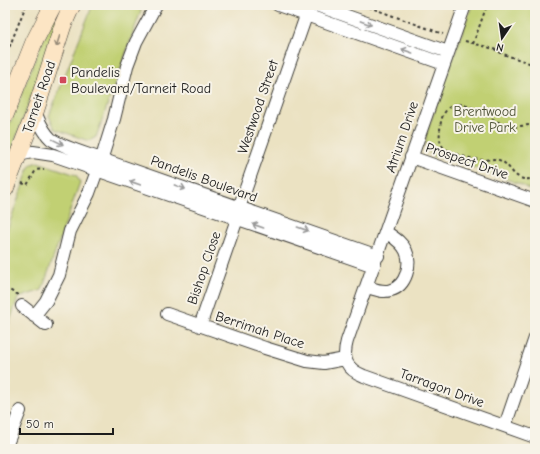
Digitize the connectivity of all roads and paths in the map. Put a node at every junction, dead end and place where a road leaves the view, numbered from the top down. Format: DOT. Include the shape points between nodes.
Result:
graph roads {
  1 [pos="26,5"];
  2 [pos="53,5"];
  3 [pos="72,5"];
  4 [pos="156,5"];
  5 [pos="316,5"];
  6 [pos="363,5"];
  7 [pos="465,5"];
  8 [pos="487,5"];
  9 [pos="282,6"];
  10 [pos="306,16"];
  11 [pos="453,37"];
  12 [pos="473,44"];
  13 [pos="448,52"];
  14 [pos="5,58"];
  15 [pos="444,64"];
  16 [pos="535,65"];
  17 [pos="35,112"];
  18 [pos="5,116"];
  19 [pos="535,125"];
  20 [pos="18,156"];
  21 [pos="411,158"];
  22 [pos="99,165"];
  23 [pos="535,178"];
  24 [pos="5,189"];
  25 [pos="535,201"];
  26 [pos="238,214"];
  27 [pos="386,232"];
  28 [pos="376,261"];
  29 [pos="367,287"];
  30 [pos="22,306"];
  31 [pos="167,314"];
  32 [pos="34,316"];
  33 [pos="46,325"];
  34 [pos="200,326"];
  35 [pos="535,338"];
  36 [pos="345,359"];
  37 [pos="20,411"];
  38 [pos="505,426"];
  39 [pos="535,437"];
  40 [pos="5,449"];
  1 -- 14 [label="path"];
  2 -- 18 [label="main road, Tarneit Road" via="34,42"];
  3 -- 17 [label="main road, Tarneit Road, one-way"];
  4 -- 22 [label="street" via="136,42 127,66"];
  5 -- 13 [label="street, one-way"];
  6 -- 11 [label="path"];
  7 -- 11 [label="street, Atrium Drive"];
  8 -- 12 [label="path"];
  9 -- 10 [label="street"];
  15 -- 10 [label="street, one-way"];
  10 -- 26 [label="street, Westwood Street"];
  11 -- 12 [label="path"];
  11 -- 13 [label="street, Atrium Drive"];
  12 -- 16 [label="path" via="494,49"];
  13 -- 15 [label="street, Atrium Drive"];
  15 -- 21 [label="street, Atrium Drive"];
  17 -- 20 [label="main road, Tarneit Road"];
  17 -- 22 [label="street, Pandelis Boulevard, one-way" via="50,138"];
  19 -- 23 [label="path" via="507,126 469,106 459,104 449,107 444,112 439,136 444,147 450,151 474,159 499,160 520,178"];
  20 -- 22 [label="street, Pandelis Boulevard" via="33,152 44,153"];
  20 -- 24 [label="main road, Tarneit Road"];
  21 -- 25 [label="street, Prospect Drive"];
  21 -- 27 [label="street, Atrium Drive"];
  22 -- 26 [label="street, Pandelis Boulevard"];
  22 -- 32 [label="street" via="89,193 70,231 59,275"];
  26 -- 28 [label="street, Pandelis Boulevard"];
  26 -- 34 [label="street, Bishop Close"];
  27 -- 28 [label="street, Atrium Drive"];
  27 -- 29 [label="street" via="406,250 409,262 405,277 397,288 391,291"];
  28 -- 29 [label="street, Atrium Drive"];
  29 -- 36 [label="street, Atrium Drive" via="347,340"];
  30 -- 32 [label="street"];
  31 -- 34 [label="street, Berrimah Place"];
  32 -- 33 [label="street"];
  34 -- 36 [label="street, Berrimah Place" via="307,361 324,363"];
  35 -- 38 [label="street"];
  36 -- 38 [label="street, Tarragon Drive" via="352,370 364,376"];
  37 -- 40 [label="street"];
  38 -- 39 [label="street, Tarragon Drive"];
}
